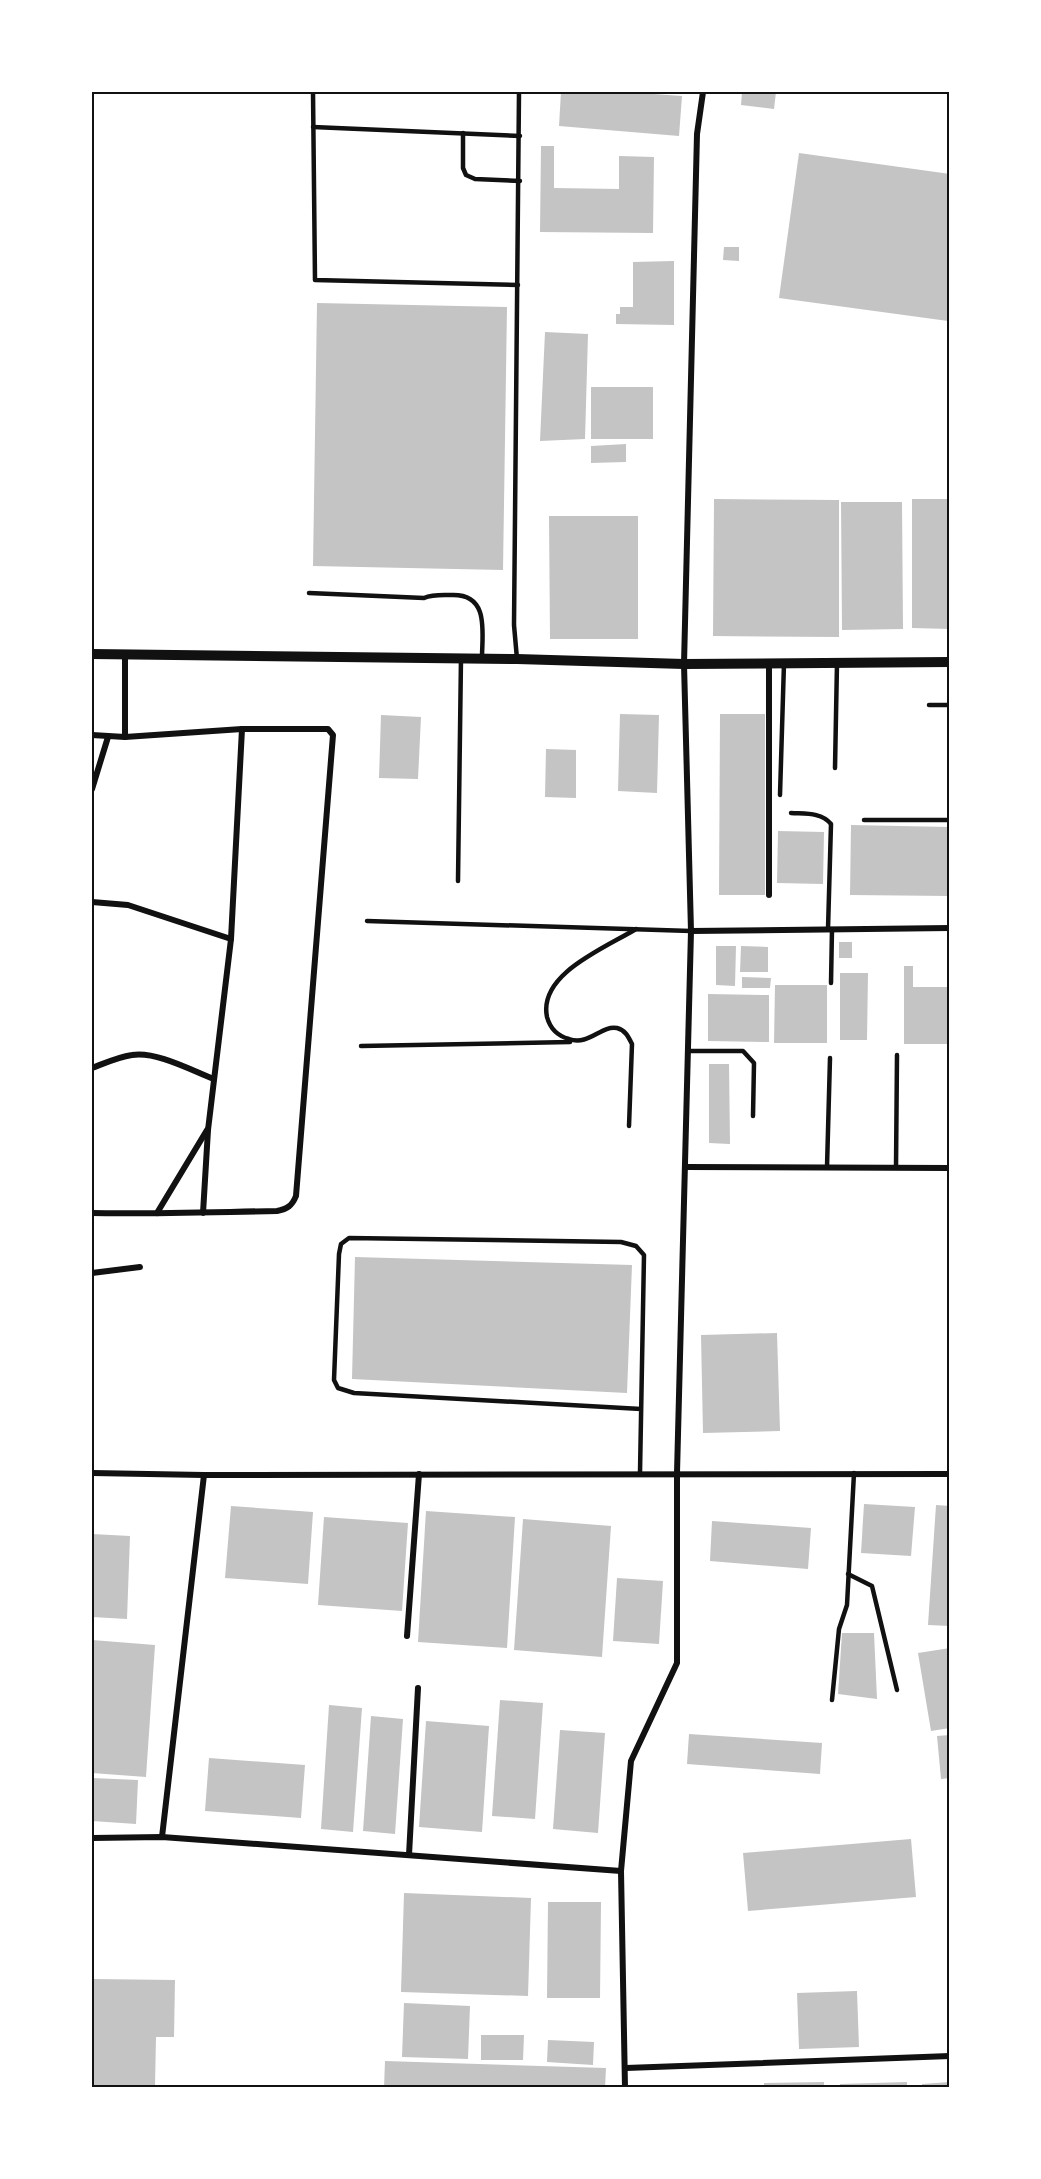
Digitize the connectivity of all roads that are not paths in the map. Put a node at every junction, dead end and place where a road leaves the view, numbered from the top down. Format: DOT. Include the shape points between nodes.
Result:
graph roads {
  1 [pos="313,92"];
  2 [pos="519,92"];
  3 [pos="704,92"];
  4 [pos="313,127"];
  5 [pos="463,134"];
  6 [pos="520,136"];
  7 [pos="520,181"];
  8 [pos="518,285"];
  9 [pos="309,593"];
  10 [pos="92,654"];
  11 [pos="125,654"];
  12 [pos="461,658"];
  13 [pos="482,658"];
  14 [pos="517,659"];
  15 [pos="950,662"];
  16 [pos="684,663"];
  17 [pos="769,663"];
  18 [pos="784,663"];
  19 [pos="837,663"];
  20 [pos="929,705"];
  21 [pos="950,705"];
  22 [pos="242,729"];
  23 [pos="92,735"];
  24 [pos="108,736"];
  25 [pos="125,737"];
  26 [pos="835,768"];
  27 [pos="92,789"];
  28 [pos="780,795"];
  29 [pos="791,813"];
  30 [pos="864,820"];
  31 [pos="950,820"];
  32 [pos="458,881"];
  33 [pos="769,895"];
  34 [pos="92,902"];
  35 [pos="367,921"];
  36 [pos="950,928"];
  37 [pos="636,929"];
  38 [pos="830,929"];
  39 [pos="691,931"];
  40 [pos="231,939"];
  41 [pos="831,983"];
  42 [pos="579,1041"];
  43 [pos="361,1046"];
  44 [pos="688,1051"];
  45 [pos="897,1055"];
  46 [pos="830,1058"];
  47 [pos="92,1068"];
  48 [pos="214,1078"];
  49 [pos="753,1116"];
  50 [pos="629,1126"];
  51 [pos="208,1130"];
  52 [pos="685,1167"];
  53 [pos="827,1167"];
  54 [pos="896,1167"];
  55 [pos="950,1168"];
  56 [pos="92,1213"];
  57 [pos="157,1213"];
  58 [pos="204,1213"];
  59 [pos="140,1267"];
  60 [pos="92,1273"];
  61 [pos="641,1409"];
  62 [pos="92,1473"];
  63 [pos="640,1473"];
  64 [pos="677,1473"];
  65 [pos="854,1473"];
  66 [pos="419,1474"];
  67 [pos="950,1474"];
  68 [pos="204,1475"];
  69 [pos="848,1574"];
  70 [pos="407,1636"];
  71 [pos="418,1688"];
  72 [pos="897,1690"];
  73 [pos="832,1700"];
  74 [pos="162,1837"];
  75 [pos="92,1838"];
  76 [pos="409,1855"];
  77 [pos="621,1871"];
  78 [pos="950,2056"];
  79 [pos="626,2068"];
  80 [pos="625,2088"];
  1 -- 4 [label="lane"];
  2 -- 6 [label="lane"];
  3 -- 16 [label="street" via="696,134"];
  4 -- 5 [label="lane"];
  4 -- 8 [label="lane" via="315,280"];
  5 -- 6 [label="lane"];
  5 -- 7 [label="lane" via="466,175 474,179"];
  6 -- 7 [label="lane"];
  7 -- 8 [label="lane"];
  8 -- 14 [label="lane" via="514,624"];
  9 -- 13 [label="lane" via="424,598 458,594 479,607 482,615"];
  10 -- 11 [label="street"];
  11 -- 12 [label="street"];
  11 -- 25 [label="street"];
  12 -- 13 [label="street"];
  12 -- 32 [label="lane"];
  13 -- 14 [label="street"];
  14 -- 16 [label="street"];
  15 -- 19 [label="street"];
  16 -- 17 [label="street"];
  16 -- 39 [label="street"];
  17 -- 18 [label="street"];
  17 -- 33 [label="street"];
  18 -- 19 [label="street"];
  18 -- 28 [label="lane"];
  19 -- 26 [label="lane"];
  20 -- 21 [label="lane"];
  22 -- 25 [label="street"];
  22 -- 40 [label="street"];
  22 -- 58 [label="street" via="328,729 333,735 296,1196 287,1209 277,1211"];
  23 -- 24 [label="street"];
  24 -- 25 [label="street"];
  24 -- 27 [label="street"];
  29 -- 38 [label="lane" via="818,815 831,824"];
  30 -- 31 [label="lane"];
  34 -- 40 [label="street" via="128,905"];
  35 -- 37 [label="lane"];
  36 -- 38 [label="street"];
  37 -- 39 [label="lane"];
  37 -- 42 [label="lane" via="563,974 552,986 546,1010 548,1020 559,1035"];
  38 -- 39 [label="street"];
  38 -- 41 [label="lane"];
  39 -- 44 [label="street"];
  40 -- 48 [label="street"];
  42 -- 43 [label="lane"];
  42 -- 50 [label="lane" via="611,1028 626,1033 632,1044"];
  44 -- 49 [label="lane" via="743,1051 750,1057 754,1063"];
  44 -- 52 [label="street"];
  45 -- 54 [label="lane"];
  46 -- 53 [label="lane"];
  47 -- 48 [label="street" via="145,1054"];
  48 -- 51 [label="street"];
  51 -- 57 [label="street"];
  51 -- 58 [label="street"];
  52 -- 53 [label="street"];
  52 -- 64 [label="street"];
  53 -- 54 [label="street"];
  54 -- 55 [label="street"];
  56 -- 57 [label="street"];
  57 -- 58 [label="street"];
  59 -- 60 [label="street"];
  61 -- 61 [label="lane" via="644,1255 636,1246 621,1242 349,1238 341,1244 334,1380 338,1388 354,1393"];
  61 -- 63 [label="lane"];
  62 -- 68 [label="street"];
  63 -- 64 [label="street"];
  63 -- 66 [label="street"];
  64 -- 65 [label="street"];
  64 -- 77 [label="street" via="677,1663 631,1761"];
  65 -- 67 [label="street"];
  65 -- 69 [label="lane"];
  66 -- 68 [label="street"];
  66 -- 70 [label="street"];
  68 -- 74 [label="street"];
  69 -- 72 [label="lane" via="872,1586"];
  69 -- 73 [label="lane"];
  71 -- 76 [label="street"];
  74 -- 75 [label="street"];
  74 -- 76 [label="street"];
  76 -- 77 [label="street"];
  77 -- 79 [label="street"];
  78 -- 79 [label="street"];
  79 -- 80 [label="street"];
}
